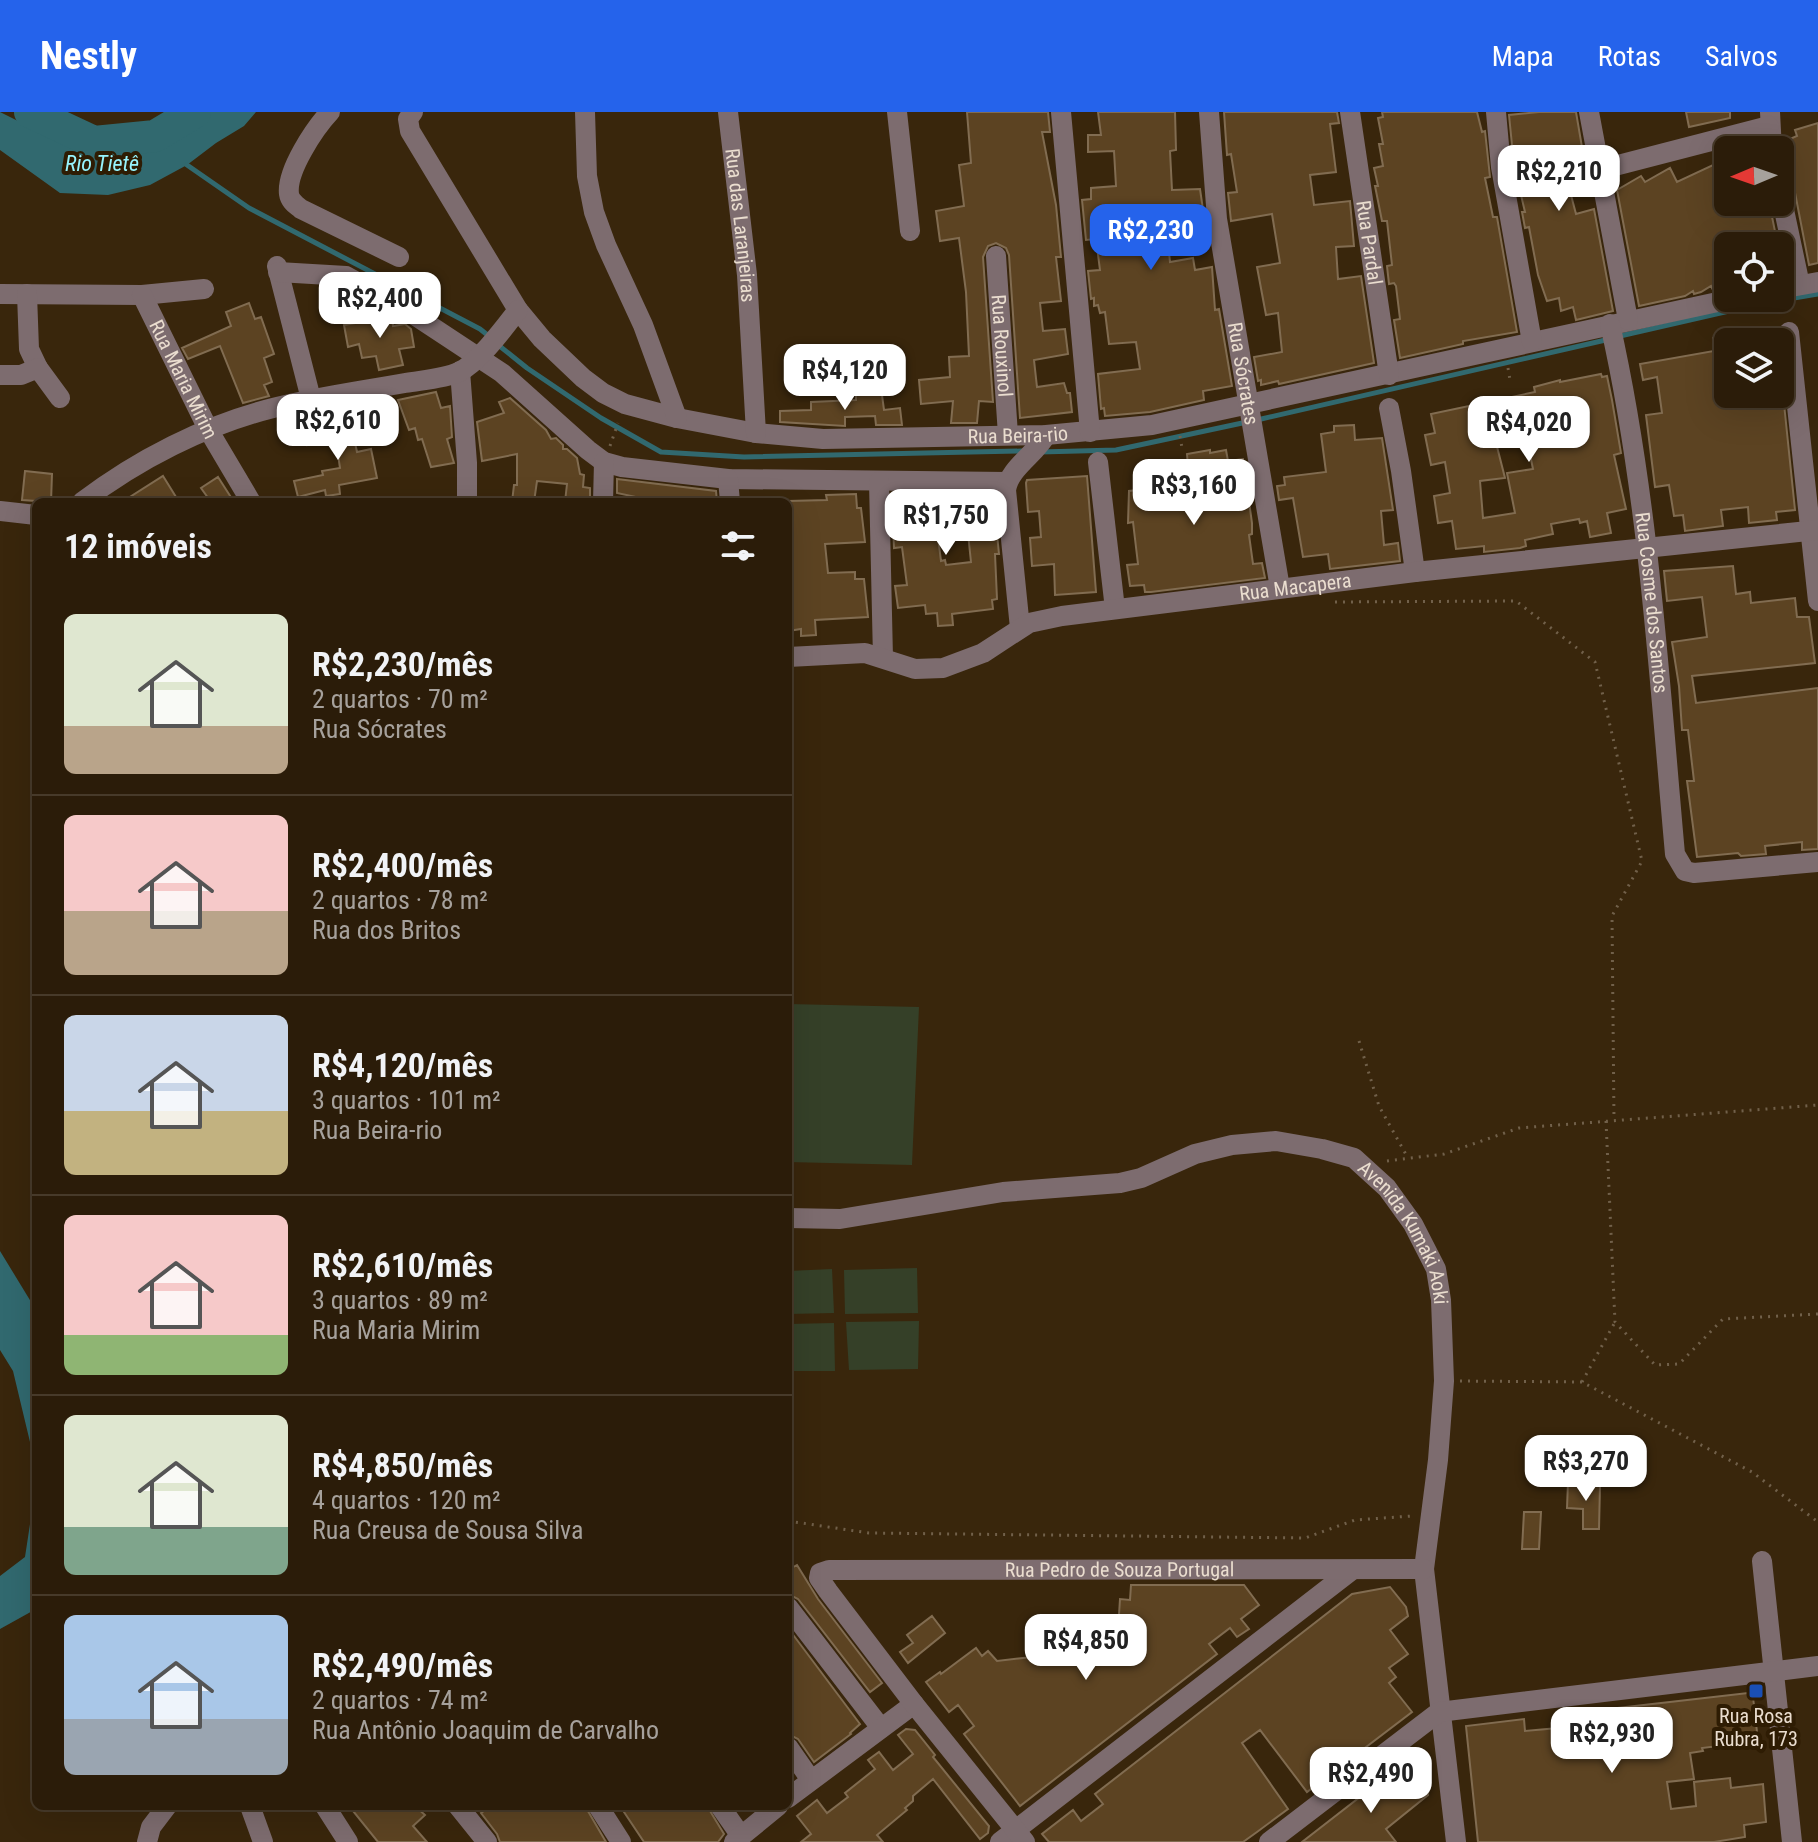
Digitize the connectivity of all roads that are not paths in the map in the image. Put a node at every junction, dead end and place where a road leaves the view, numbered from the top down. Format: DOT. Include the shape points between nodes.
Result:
graph roads {
  1 [pos="330,112"];
  2 [pos="585,112"];
  3 [pos="728,112"];
  4 [pos="897,112"];
  5 [pos="1061,112"];
  6 [pos="1209,112"];
  7 [pos="1350,112"];
  8 [pos="1496,112"];
  9 [pos="1589,112"];
  10 [pos="407,114"];
  11 [pos="1769,119"];
  12 [pos="1599,170"];
  13 [pos="1785,216"];
  14 [pos="910,231"];
  15 [pos="996,256"];
  16 [pos="399,257"];
  17 [pos="1799,285"];
  18 [pos="204,289"];
  19 [pos="0,294"];
  20 [pos="27,294"];
  21 [pos="142,295"];
  22 [pos="1714,304"];
  23 [pos="514,316"];
  24 [pos="1617,332"];
  25 [pos="1532,342"];
  26 [pos="481,353"];
  27 [pos="38,368"];
  28 [pos="460,371"];
  29 [pos="1794,372"];
  30 [pos="0,375"];
  31 [pos="1389,375"];
  32 [pos="60,398"];
  33 [pos="311,399"];
  34 [pos="1249,407"];
  35 [pos="1389,408"];
  36 [pos="677,418"];
  37 [pos="209,431"];
  38 [pos="1090,432"];
  39 [pos="756,433"];
  40 [pos="1008,435"];
  41 [pos="1044,440"];
  42 [pos="605,459"];
  43 [pos="1098,462"];
  44 [pos="728,479"];
  45 [pos="879,482"];
  46 [pos="1007,482"];
  47 [pos="87,498"];
  48 [pos="249,498"];
  49 [pos="467,498"];
  50 [pos="603,498"];
  51 [pos="730,498"];
  52 [pos="0,511"];
  53 [pos="32,515"];
  54 [pos="1814,531"];
  55 [pos="1646,547"];
  56 [pos="1415,572"];
  57 [pos="1280,588"];
  58 [pos="1818,601"];
  59 [pos="1115,609"];
  60 [pos="1020,628"];
  61 [pos="792,657"];
  62 [pos="883,658"];
  63 [pos="1818,862"];
  64 [pos="792,1218"];
  65 [pos="1762,1561"];
  66 [pos="1424,1569"];
  67 [pos="1352,1570"];
  68 [pos="792,1612"];
  69 [pos="1818,1666"];
  70 [pos="1772,1671"];
  71 [pos="914,1704"];
  72 [pos="1439,1712"];
  73 [pos="881,1728"];
  74 [pos="792,1753"];
  75 [pos="811,1780"];
  76 [pos="792,1795"];
  77 [pos="164,1810"];
  78 [pos="251,1810"];
  79 [pos="328,1810"];
  80 [pos="461,1810"];
  81 [pos="601,1810"];
  82 [pos="722,1810"];
  83 [pos="773,1810"];
  84 [pos="1013,1838"];
  85 [pos="737,1839"];
  86 [pos="147,1842"];
  87 [pos="263,1842"];
  88 [pos="348,1842"];
  89 [pos="487,1842"];
  90 [pos="621,1842"];
  91 [pos="1269,1842"];
  92 [pos="1456,1842"];
  93 [pos="1792,1842"];
  1 -- 16 [label="street" via="307,142 289,197 301,209"];
  2 -- 36 [label="street" via="594,212"];
  3 -- 39 [label="street, Rua das Laranjeiras" via="740,191"];
  4 -- 14 [label="street"];
  5 -- 38 [label="street"];
  6 -- 34 [label="street, Rua Sócrates" via="1217,219"];
  7 -- 31 [label="street, Rua Pardal"];
  8 -- 25 [label="street"];
  9 -- 12 [label="street, Rua Cosme dos Santos"];
  10 -- 23 [label="street, Rua Beira-rio" via="410,131 464,218"];
  11 -- 12 [label="street"];
  12 -- 24 [label="street, Rua Cosme dos Santos"];
  13 -- 17 [label="street"];
  15 -- 40 [label="street, Rua Rouxinol"];
  18 -- 21 [label="street"];
  19 -- 20 [label="street"];
  20 -- 21 [label="street"];
  20 -- 27 [label="street" via="29,349"];
  21 -- 37 [label="street, Rua Maria Mirim"];
  22 -- 24 [label="street, Rua Beira-rio"];
  23 -- 26 [label="street"];
  23 -- 36 [label="street, Rua Beira-rio" via="603,393"];
  24 -- 25 [label="street, Rua Beira-rio"];
  24 -- 55 [label="street, Rua Cosme dos Santos"];
  25 -- 31 [label="street, Rua Beira-rio"];
  26 -- 28 [label="street"];
  26 -- 33 [label="street" via="346,276 277,269"];
  26 -- 42 [label="street" via="588,450"];
  27 -- 30 [label="street"];
  27 -- 32 [label="street"];
  28 -- 33 [label="street"];
  28 -- 49 [label="street"];
  29 -- 54 [label="street"];
  31 -- 34 [label="street, Rua Beira-rio"];
  33 -- 37 [label="street"];
  34 -- 38 [label="street, Rua Beira-rio"];
  34 -- 57 [label="street, Rua Sócrates"];
  35 -- 56 [label="street"];
  36 -- 39 [label="street, Rua Beira-rio"];
  37 -- 47 [label="street" via="154,455"];
  37 -- 48 [label="street, Rua Maria Mirim"];
  38 -- 41 [label="street, Rua Beira-rio"];
  39 -- 40 [label="street, Rua Beira-rio" via="823,439"];
  40 -- 41 [label="street, Rua Beira-rio"];
  41 -- 46 [label="street"];
  42 -- 44 [label="street" via="640,470"];
  42 -- 50 [label="street"];
  43 -- 59 [label="street"];
  44 -- 45 [label="street"];
  44 -- 51 [label="street"];
  45 -- 46 [label="street"];
  45 -- 62 [label="street"];
  46 -- 60 [label="street"];
  52 -- 53 [label="street"];
  54 -- 55 [label="street, Rua Macapera"];
  54 -- 58 [label="street"];
  55 -- 56 [label="street, Rua Macapera"];
  55 -- 63 [label="street, Rua Cosme dos Santos" via="1675,854 1685,871 1694,873"];
  56 -- 57 [label="street, Rua Macapera"];
  57 -- 59 [label="street, Rua Macapera"];
  59 -- 60 [label="street, Rua Macapera" via="1037,620"];
  60 -- 62 [label="street, Rua Macapera" via="983,653 943,668 915,669"];
  61 -- 62 [label="street, Rua Macapera" via="838,652"];
  64 -- 66 [label="street, Avenida Kumaki Aoki" via="840,1219 1003,1192 1120,1183 1232,1145 1276,1141 1354,1158 1387,1188 1436,1269 1444,1381"];
  65 -- 70 [label="street"];
  66 -- 67 [label="street, Rua Pedro de Souza Portugal"];
  66 -- 72 [label="street, Avenida Kumaki Aoki"];
  67 -- 71 [label="street, Rua Pedro de Souza Portugal" via="820,1573"];
  67 -- 84 [label="street"];
  68 -- 73 [label="street"];
  69 -- 70 [label="street"];
  70 -- 72 [label="street"];
  70 -- 93 [label="street"];
  71 -- 73 [label="street"];
  71 -- 84 [label="street"];
  72 -- 91 [label="street"];
  72 -- 92 [label="street, Avenida Kumaki Aoki"];
  73 -- 75 [label="street"];
  74 -- 75 [label="street"];
  75 -- 76 [label="street"];
  77 -- 86 [label="street"];
  78 -- 87 [label="street"];
  79 -- 88 [label="street"];
  80 -- 89 [label="street"];
  81 -- 90 [label="street"];
  82 -- 85 [label="street"];
  83 -- 85 [label="street"];
}
